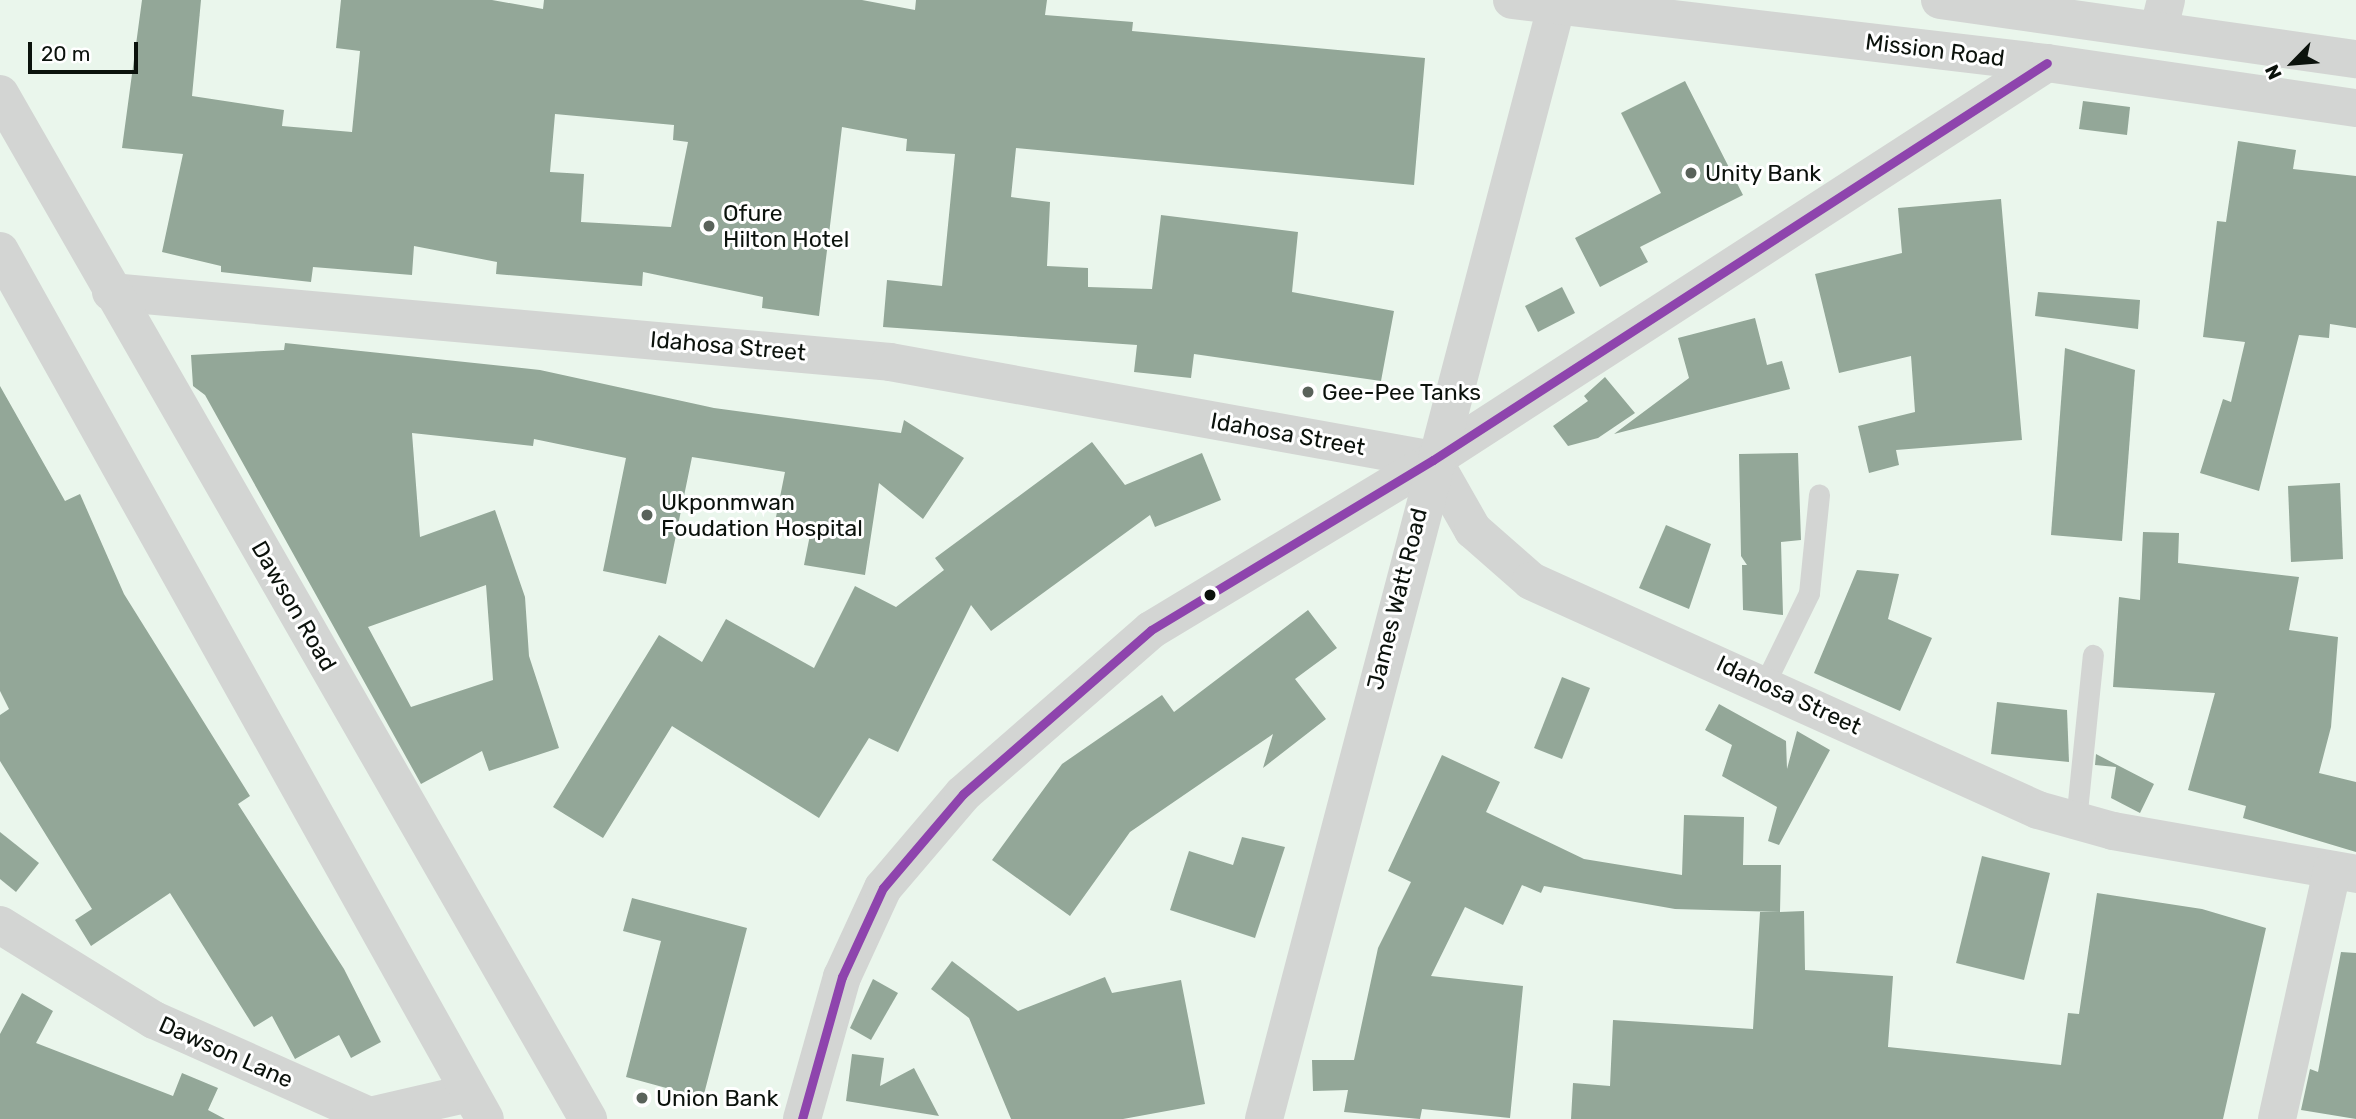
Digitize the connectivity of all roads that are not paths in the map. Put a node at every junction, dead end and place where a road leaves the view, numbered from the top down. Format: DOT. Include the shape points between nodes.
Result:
graph roads {
  1 [pos="1512,0"];
  2 [pos="1940,0"];
  3 [pos="1557,3"];
  4 [pos="1989,3"];
  5 [pos="2162,14"];
  6 [pos="2356,59"];
  7 [pos="2047,63"];
  8 [pos="0,94"];
  9 [pos="2356,108"];
  10 [pos="0,251"];
  11 [pos="111,292"];
  12 [pos="1433,460"];
  13 [pos="1819,495"];
  14 [pos="2093,655"];
  15 [pos="1765,683"];
  16 [pos="2076,821"];
  17 [pos="2344,872"];
  18 [pos="0,925"];
  19 [pos="477,1106"];
  20 [pos="588,1119"];
  21 [pos="802,1119"];
  22 [pos="1264,1119"];
  23 [pos="2277,1119"];
  1 -- 3 [label="main road, Mission Road"];
  2 -- 4 [label="main road"];
  3 -- 7 [label="main road, Mission Road"];
  3 -- 12 [label="main road, James Watt Road"];
  4 -- 5 [label="main road"];
  5 -- 6 [label="main road"];
  7 -- 9 [label="main road, Mission Road"];
  7 -- 12 [label="main road"];
  8 -- 11 [label="main road, Dawson Road"];
  10 -- 19 [label="main road"];
  11 -- 12 [label="main road, Idahosa Street" via="890,362"];
  11 -- 20 [label="main road, Dawson Road"];
  12 -- 15 [label="main road, Idahosa Street" via="1473,530 1531,580"];
  12 -- 21 [label="main road" via="1151,630 963,794 883,888 842,977"];
  12 -- 22 [label="main road, James Watt Road"];
  13 -- 15 [label="lane" via="1809,593"];
  14 -- 16 [label="lane"];
  15 -- 16 [label="main road, Idahosa Street" via="2038,810"];
  16 -- 17 [label="main road, Idahosa Street"];
  17 -- 23 [label="main road"];
  18 -- 19 [label="main road, Dawson Lane" via="154,1020 370,1116"];
}
